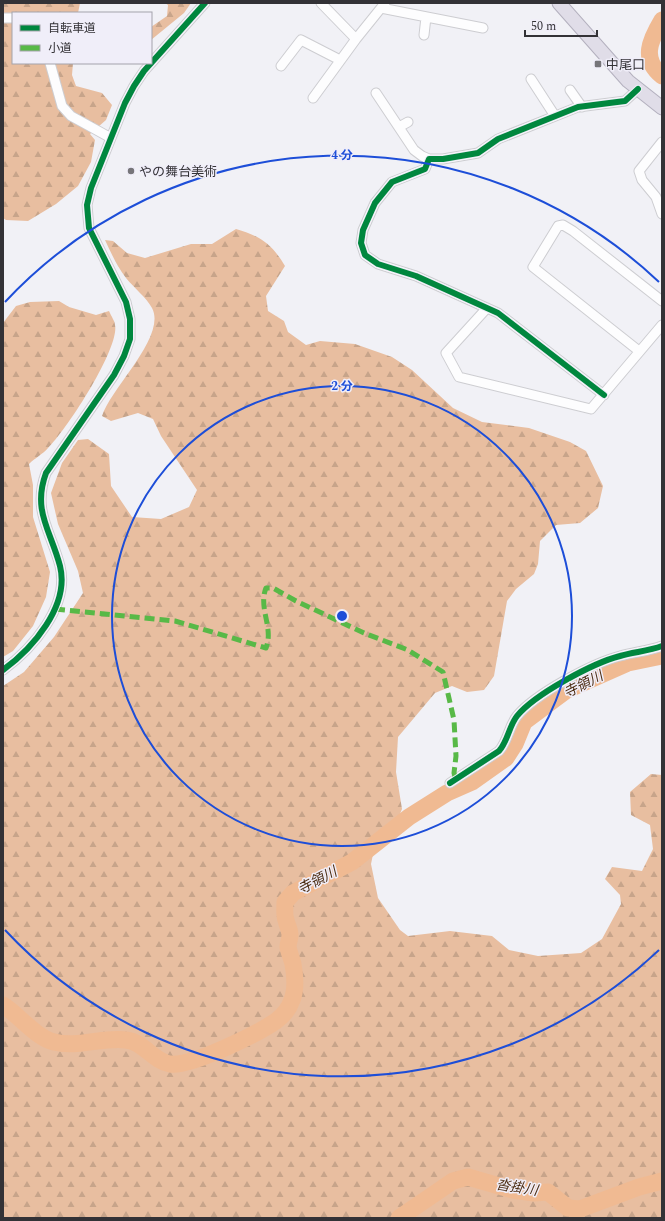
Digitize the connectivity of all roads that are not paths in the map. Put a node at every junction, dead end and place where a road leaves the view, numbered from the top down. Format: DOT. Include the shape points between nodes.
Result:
graph roads {
  1 [pos="205,3"];
  2 [pos="321,3"];
  3 [pos="559,3"];
  4 [pos="383,6"];
  5 [pos="426,17"];
  6 [pos="483,28"];
  7 [pos="424,35"];
  8 [pos="356,39"];
  9 [pos="340,60"];
  10 [pos="152,62"];
  11 [pos="50,64"];
  12 [pos="150,64"];
  13 [pos="281,66"];
  14 [pos="531,79"];
  15 [pos="638,89"];
  16 [pos="570,90"];
  17 [pos="376,93"];
  18 [pos="313,98"];
  19 [pos="582,107"];
  20 [pos="662,108"];
  21 [pos="554,116"];
  22 [pos="408,122"];
  23 [pos="399,127"];
  24 [pos="111,138"];
  25 [pos="662,142"];
  26 [pos="429,159"];
  27 [pos="662,214"];
  28 [pos="662,301"];
  29 [pos="487,308"];
  30 [pos="662,325"];
  31 [pos="639,351"];
  32 [pos="604,395"];
  33 [pos="662,646"];
  34 [pos="3,670"];
  35 [pos="450,783"];
  1 -- 10 [label="street"];
  2 -- 8 [label="street"];
  3 -- 15 [label="highway"];
  4 -- 5 [label="street"];
  4 -- 8 [label="street"];
  5 -- 6 [label="street"];
  5 -- 7 [label="street"];
  8 -- 9 [label="street"];
  9 -- 13 [label="street" via="300,40"];
  9 -- 18 [label="street"];
  11 -- 24 [label="street" via="62,106 71,116"];
  12 -- 24 [label="street" via="125,103"];
  14 -- 21 [label="street"];
  15 -- 19 [label="street" via="625,101"];
  15 -- 20 [label="highway"];
  16 -- 19 [label="street"];
  17 -- 23 [label="street"];
  19 -- 21 [label="street"];
  21 -- 26 [label="street" via="498,139 478,153"];
  22 -- 23 [label="street"];
  23 -- 26 [label="street" via="414,150"];
  24 -- 34 [label="street" via="91,188 87,205 89,228 126,302 130,319 130,339 114,375 46,473 40,500 43,518 60,566 61,590 55,609 39,635 24,653"];
  25 -- 27 [label="street" via="639,171 642,180 656,197"];
  26 -- 29 [label="street" via="425,169 392,182 375,203 363,230 361,243 365,255 378,264 416,276"];
  28 -- 31 [label="street" via="563,225 558,226 533,267"];
  29 -- 32 [label="street" via="498,313"];
  29 -- 32 [label="street" via="446,352 459,376 591,409"];
  30 -- 31 [label="street"];
  31 -- 32 [label="street"];
  33 -- 35 [label="street" via="619,656 584,669 517,716 505,744 499,751"];
}
